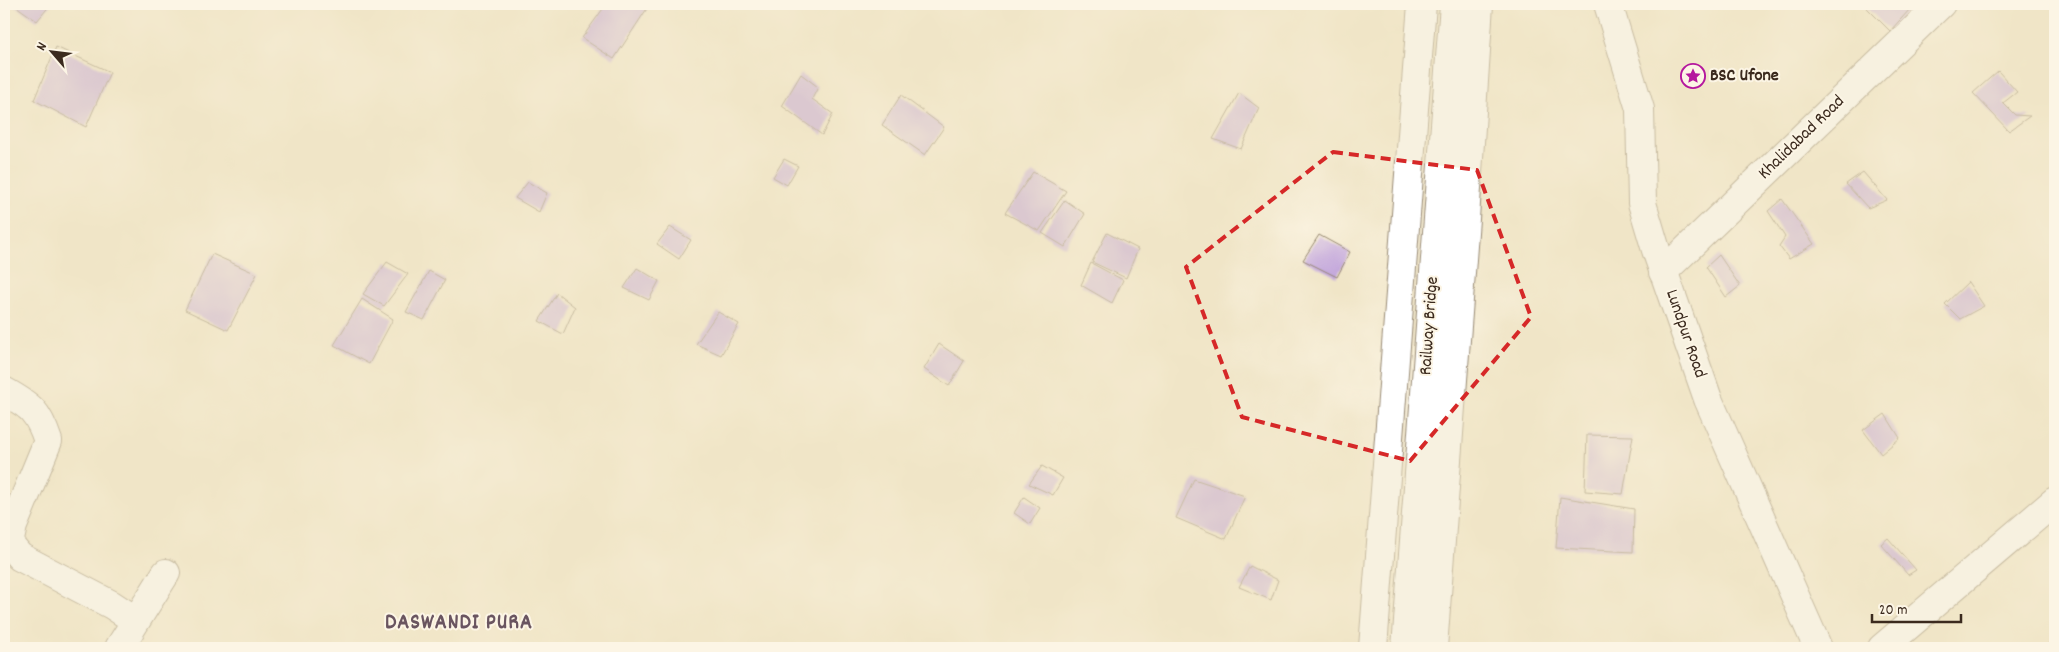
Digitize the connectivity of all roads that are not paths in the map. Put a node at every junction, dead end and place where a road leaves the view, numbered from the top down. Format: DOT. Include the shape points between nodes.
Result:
graph roads {
  1 [pos="1422,4"];
  2 [pos="1454,4"];
  3 [pos="1479,4"];
  4 [pos="1608,4"];
  5 [pos="1942,4"];
  6 [pos="1663,272"];
  7 [pos="4,391"];
  8 [pos="2055,501"];
  9 [pos="166,573"];
  10 [pos="136,620"];
  11 [pos="119,648"];
  12 [pos="1373,648"];
  13 [pos="1406,648"];
  14 [pos="1433,648"];
  15 [pos="1818,648"];
  16 [pos="1882,648"];
  1 -- 12 [label="main road"];
  2 -- 13 [label="main road, Railway Bridge"];
  3 -- 14 [label="main road"];
  4 -- 6 [label="main road, Lundpur Road" via="1640,109 1642,203"];
  5 -- 6 [label="main road, Khalidabad Road"];
  6 -- 15 [label="main road, Lundpur Road" via="1708,399"];
  7 -- 10 [label="main road" via="28,404 41,421 48,441 13,526 9,544 20,557"];
  8 -- 16 [label="main road"];
  9 -- 10 [label="main road"];
  10 -- 11 [label="main road"];
}
